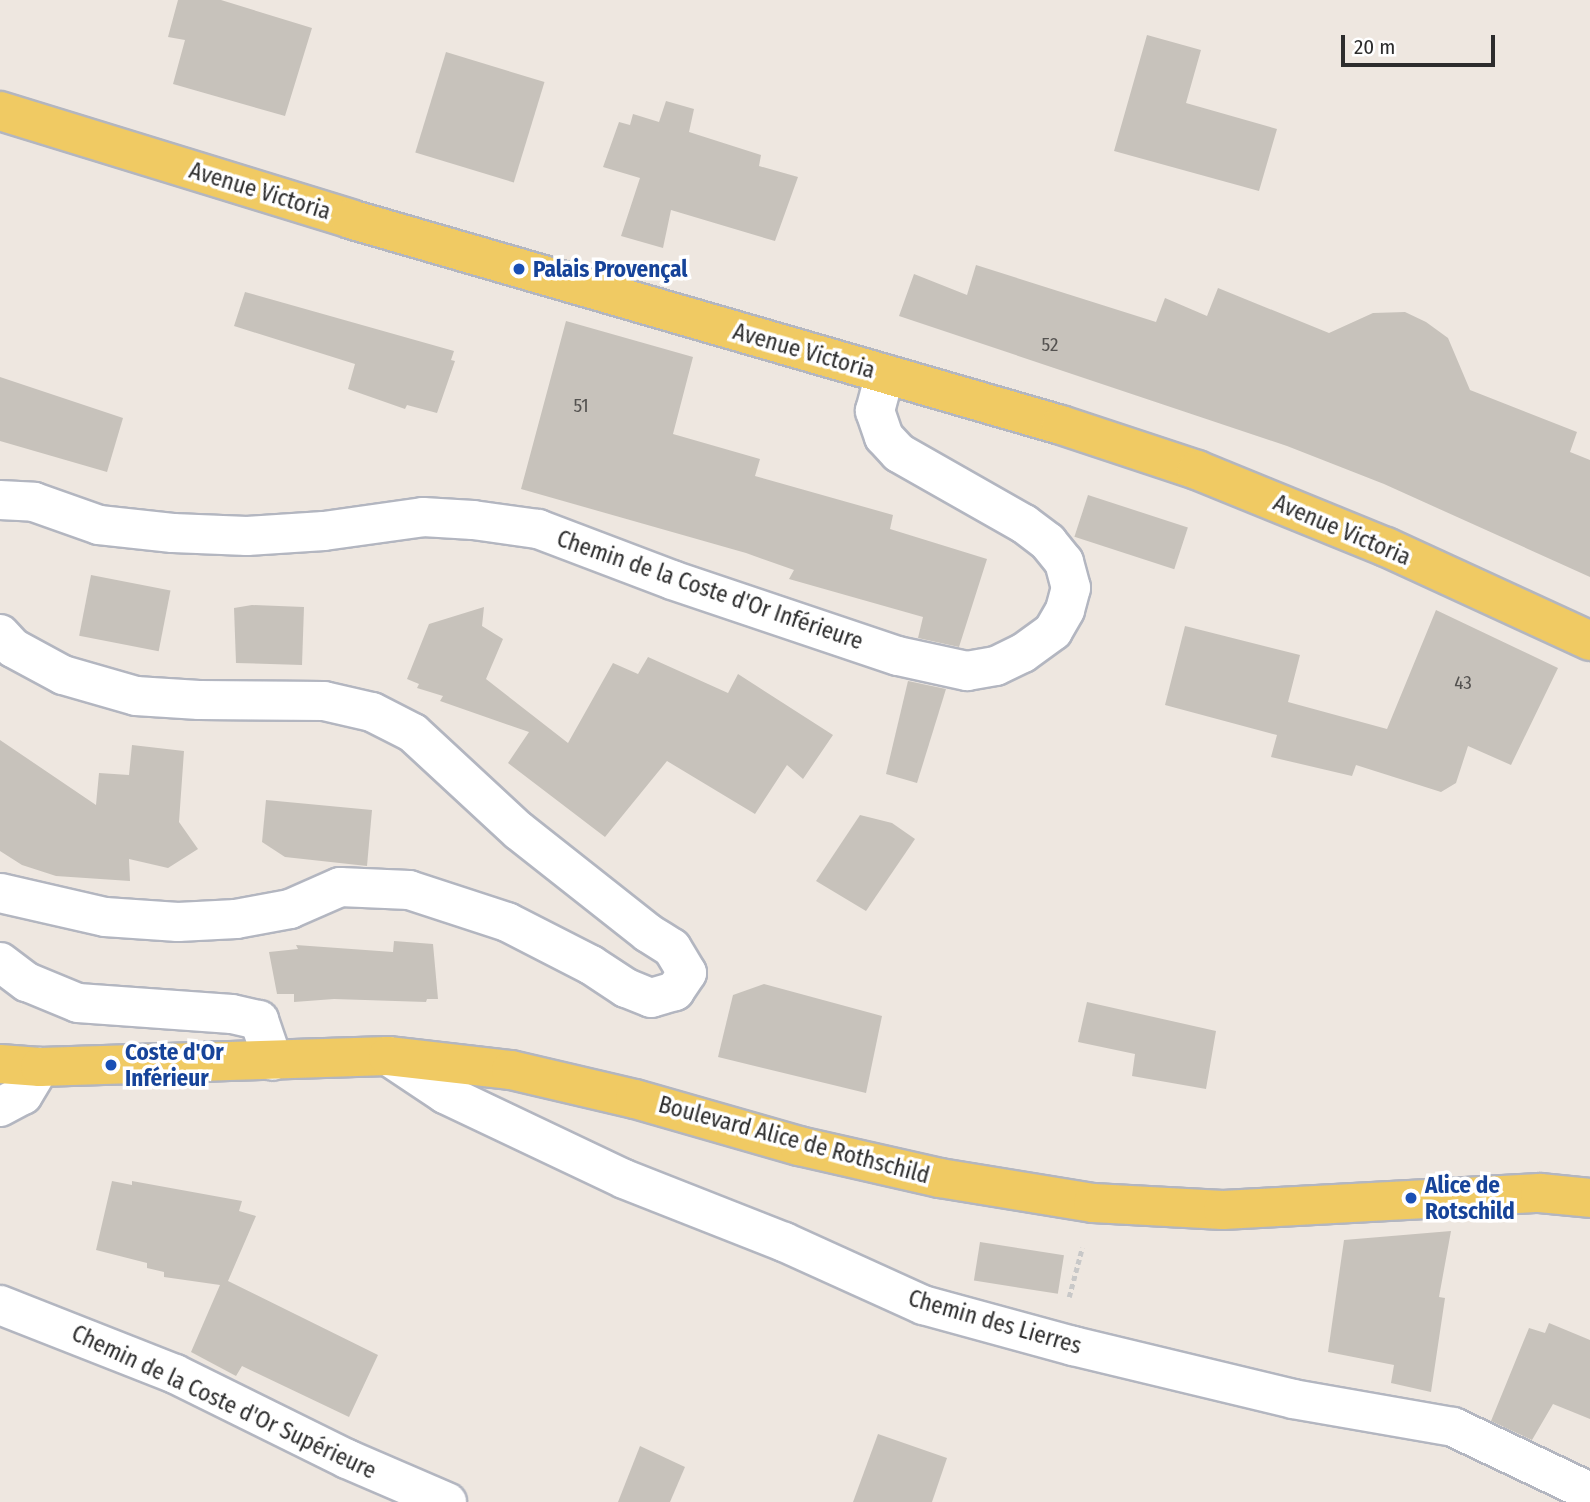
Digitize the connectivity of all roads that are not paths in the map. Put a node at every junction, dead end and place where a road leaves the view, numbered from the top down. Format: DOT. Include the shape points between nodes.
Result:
graph roads {
  1 [pos="0,111"];
  2 [pos="885,374"];
  3 [pos="0,500"];
  4 [pos="0,634"];
  5 [pos="1590,641"];
  6 [pos="0,893"];
  7 [pos="0,962"];
  8 [pos="388,1056"];
  9 [pos="273,1061"];
  10 [pos="0,1064"];
  11 [pos="40,1067"];
  12 [pos="0,1107"];
  13 [pos="1590,1198"];
  14 [pos="0,1305"];
  15 [pos="1590,1492"];
  16 [pos="447,1502"];
  1 -- 2 [label="main road, Avenue Victoria"];
  2 -- 3 [label="street, Chemin de la Coste d'Or Inférieure" via="875,411 884,437 899,453 1024,524 1065,562 1071,588 1053,631 996,666 967,671 898,656 672,580 538,529 423,517 247,536 173,533 99,525 34,502"];
  2 -- 5 [label="main road, Avenue Victoria" via="1197,470 1386,547"];
  4 -- 6 [label="street" via="13,648 62,675 136,696 324,701 372,712 414,733 519,831 673,948 687,973 675,991 651,998 507,922 409,890 340,887 290,909 236,919 178,922 105,917"];
  7 -- 9 [label="street" via="27,982 78,1003 259,1020"];
  8 -- 9 [label="main road, Boulevard Alice de Rothschild"];
  8 -- 13 [label="main road, Boulevard Alice de Rothschild" via="511,1070 889,1167 1093,1203 1223,1210 1540,1193"];
  8 -- 15 [label="street, Chemin des Lierres" via="445,1094 624,1179 784,1242 923,1305 1293,1399 1453,1427"];
  9 -- 11 [label="main road, Boulevard Alice de Rothschild"];
  10 -- 11 [label="main road, Boulevard Alice de Rothschild"];
  11 -- 12 [label="street" via="23,1095"];
  14 -- 16 [label="street, Chemin de la Coste d'Or Supérieure" via="174,1374 347,1460"];
}
